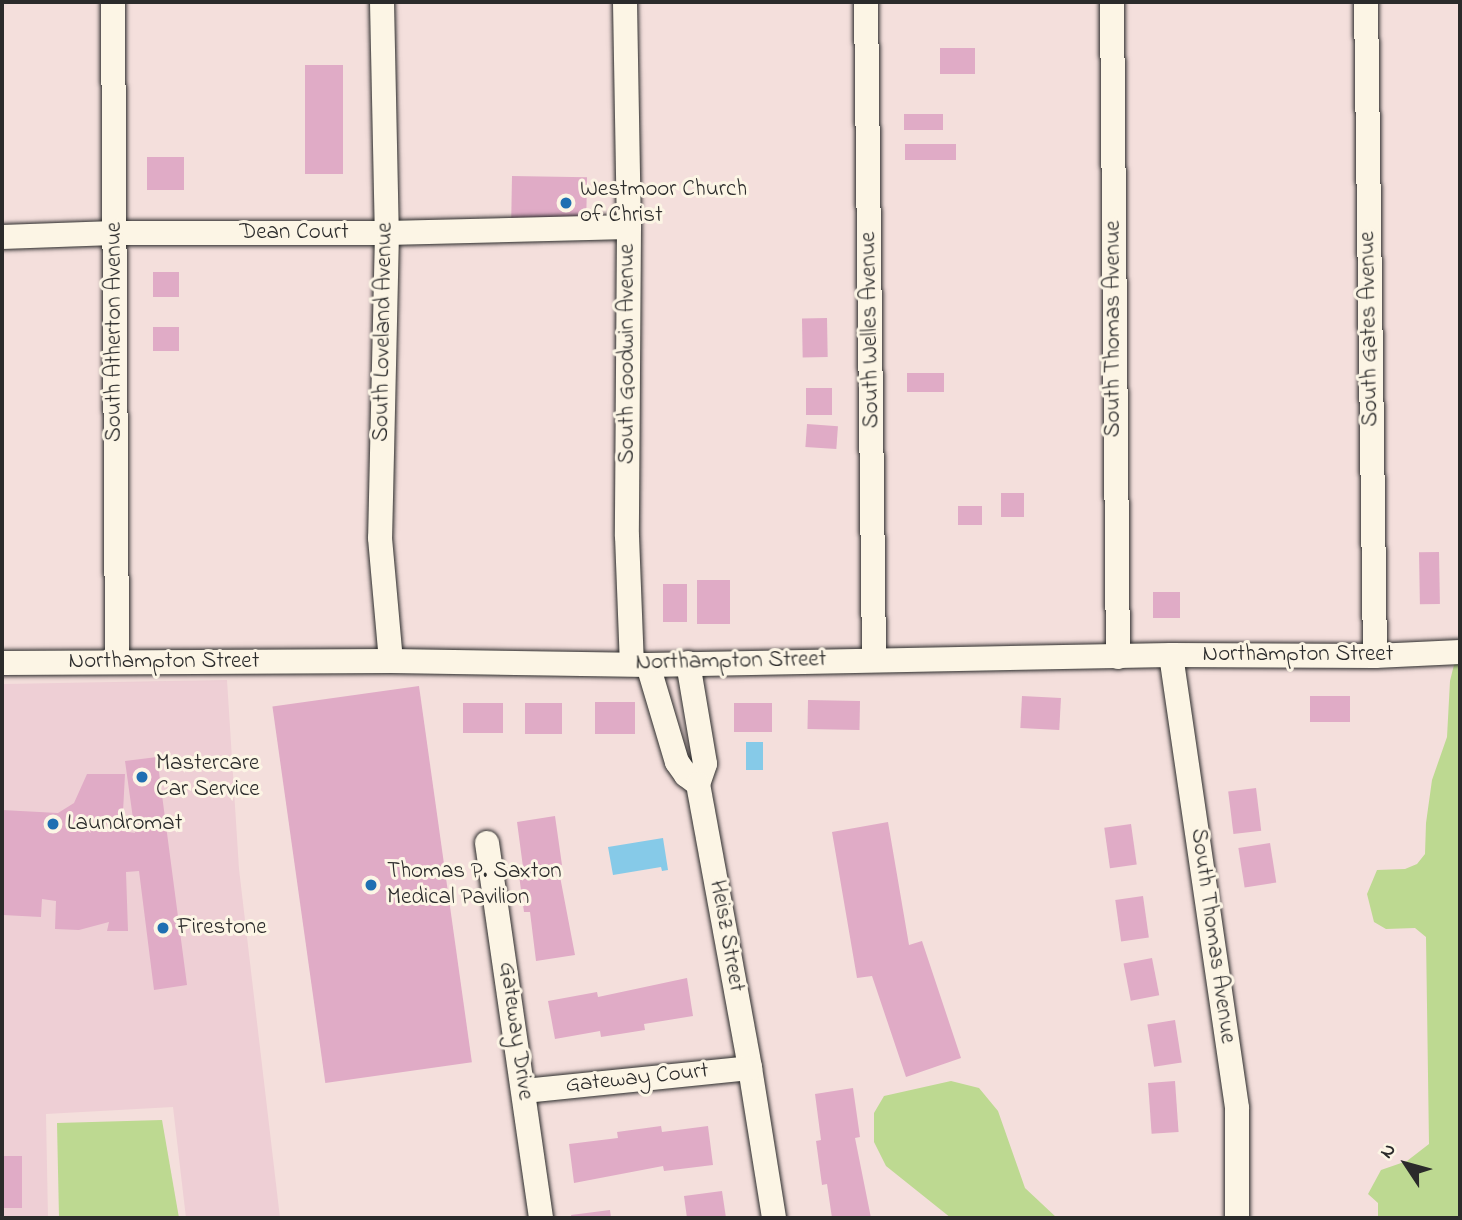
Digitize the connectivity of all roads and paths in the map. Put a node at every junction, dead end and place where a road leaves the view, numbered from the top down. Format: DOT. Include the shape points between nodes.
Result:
graph roads {
  1 [pos="113,2"];
  2 [pos="382,2"];
  3 [pos="625,2"];
  4 [pos="866,2"];
  5 [pos="1112,2"];
  6 [pos="1366,2"];
  7 [pos="629,227"];
  8 [pos="114,233"];
  9 [pos="387,233"];
  10 [pos="2,237"];
  11 [pos="1460,652"];
  12 [pos="1171,655"];
  13 [pos="1375,656"];
  14 [pos="1118,657"];
  15 [pos="874,659"];
  16 [pos="391,661"];
  17 [pos="2,663"];
  18 [pos="117,663"];
  19 [pos="688,663"];
  20 [pos="640,664"];
  21 [pos="698,784"];
  22 [pos="487,843"];
  23 [pos="750,1068"];
  24 [pos="524,1091"];
  25 [pos="541,1218"];
  26 [pos="774,1218"];
  27 [pos="1237,1218"];
  1 -- 8 [label="street, South Atherton Avenue"];
  2 -- 9 [label="street, South Loveland Avenue"];
  3 -- 7 [label="street, South Goodwin Avenue"];
  4 -- 15 [label="street, South Welles Avenue"];
  5 -- 14 [label="street, South Thomas Avenue"];
  6 -- 13 [label="street, South Gates Avenue"];
  7 -- 9 [label="street, Dean Court"];
  7 -- 20 [label="street, South Goodwin Avenue" via="627,536"];
  8 -- 9 [label="street, Dean Court"];
  8 -- 10 [label="street, Dean Court"];
  8 -- 18 [label="street, South Atherton Avenue"];
  9 -- 16 [label="street, South Loveland Avenue" via="380,538"];
  11 -- 13 [label="street, Northampton Street"];
  12 -- 13 [label="street, Northampton Street"];
  12 -- 14 [label="street, Northampton Street"];
  12 -- 27 [label="street, South Thomas Avenue" via="1237,1108"];
  14 -- 15 [label="street, Northampton Street"];
  15 -- 19 [label="street, Northampton Street"];
  16 -- 18 [label="street, Northampton Street"];
  16 -- 20 [label="street, Northampton Street"];
  17 -- 18 [label="street, Northampton Street"];
  19 -- 20 [label="street, Northampton Street"];
  19 -- 21 [label="street" via="705,764"];
  20 -- 21 [label="street" via="677,762"];
  21 -- 23 [label="street, Heisz Street"];
  22 -- 24 [label="street, Gateway Drive"];
  23 -- 24 [label="street, Gateway Court"];
  23 -- 26 [label="street, Heisz Street"];
  24 -- 25 [label="street, Gateway Drive"];
}
